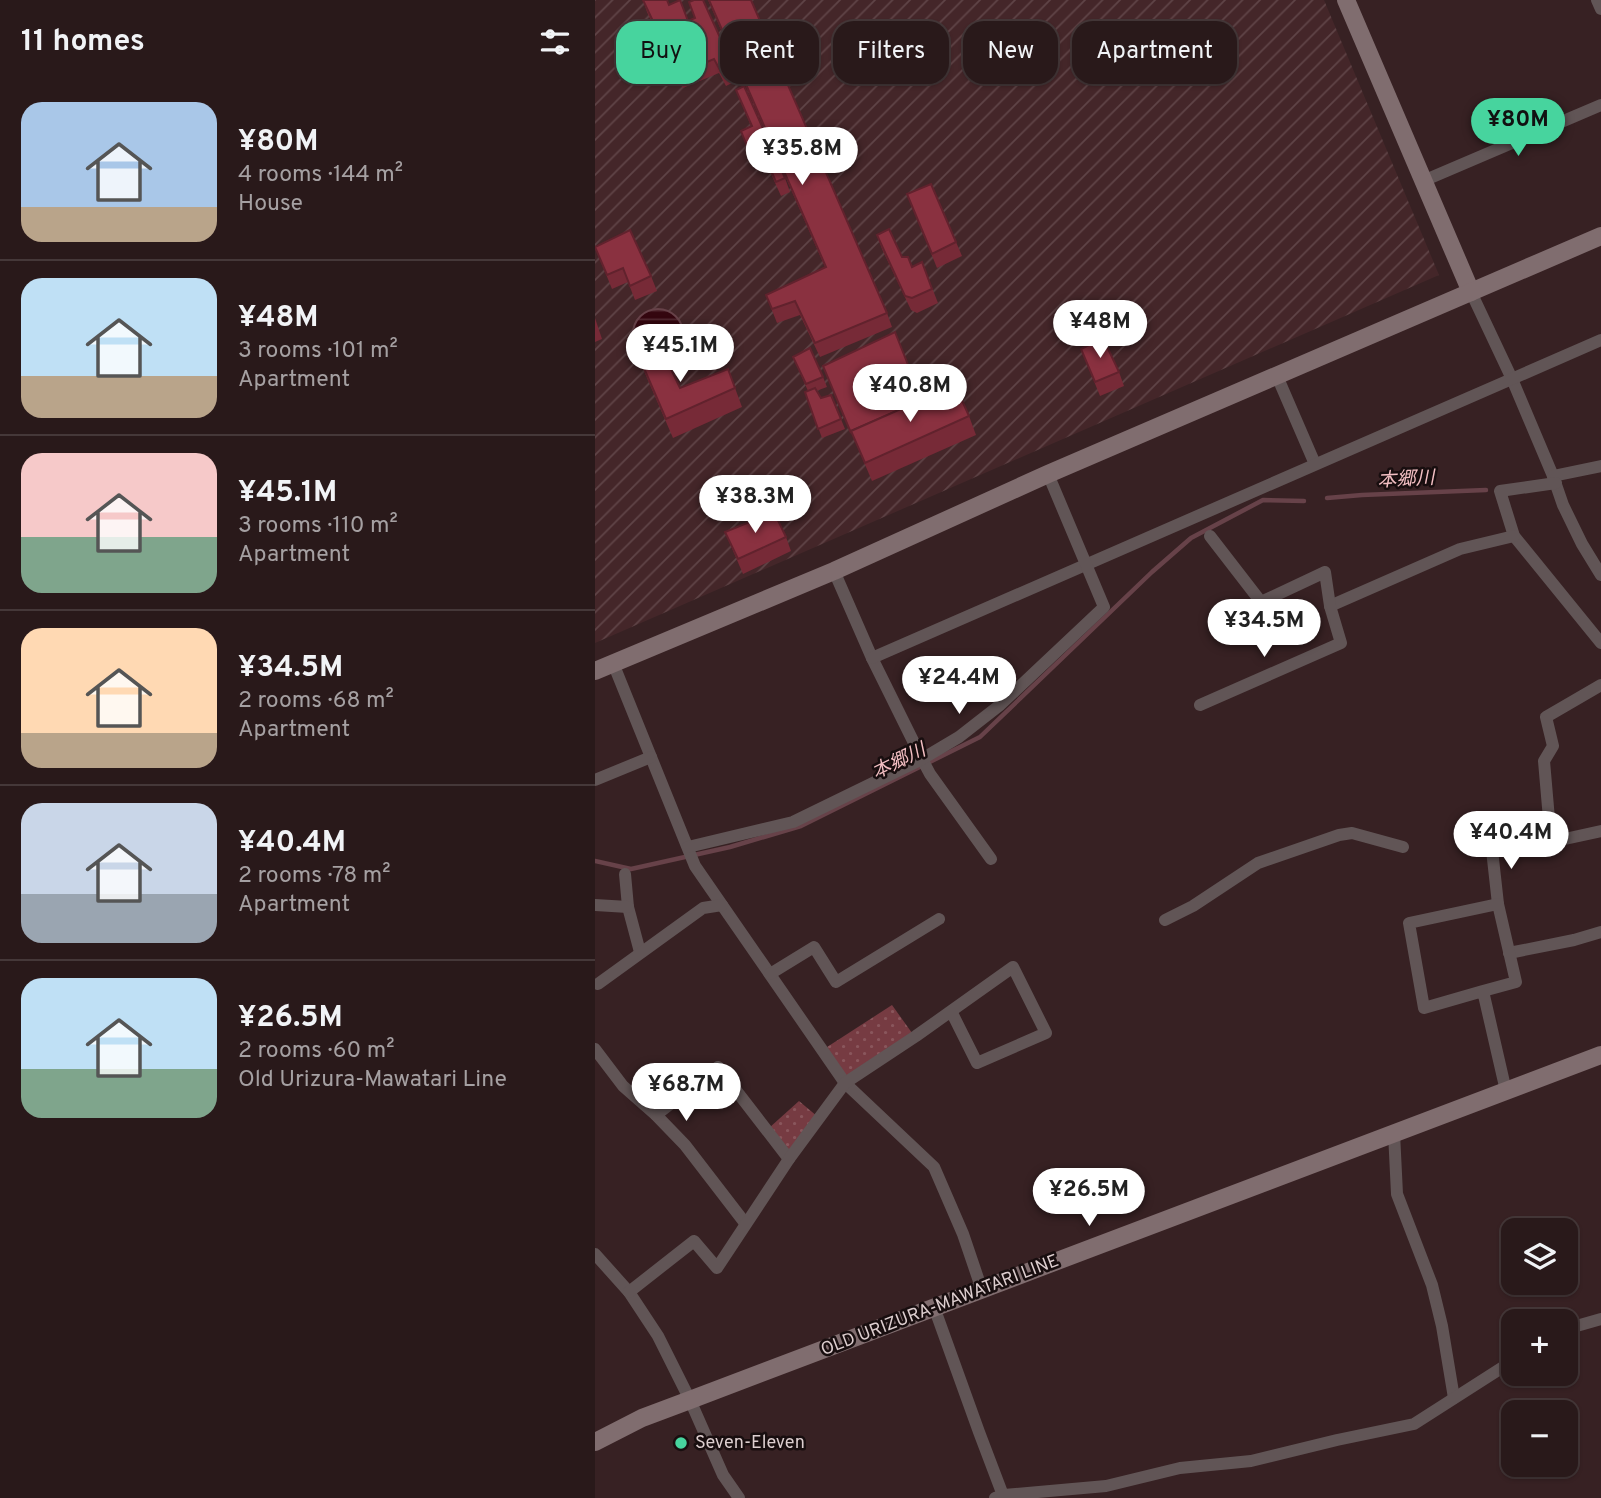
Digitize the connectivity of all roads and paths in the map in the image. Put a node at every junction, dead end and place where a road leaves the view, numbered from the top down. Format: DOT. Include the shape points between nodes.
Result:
graph roads {
  1 [pos="1346,0"];
  2 [pos="1597,0"];
  3 [pos="1601,9"];
  4 [pos="1601,105"];
  5 [pos="1423,180"];
  6 [pos="1601,236"];
  7 [pos="1471,292"];
  8 [pos="1601,340"];
  9 [pos="1277,376"];
  10 [pos="1512,379"];
  11 [pos="1315,464"];
  12 [pos="1601,466"];
  13 [pos="1048,474"];
  14 [pos="1554,479"];
  15 [pos="1210,536"];
  16 [pos="1514,536"];
  17 [pos="1087,564"];
  18 [pos="834,570"];
  19 [pos="1601,575"];
  20 [pos="1329,606"];
  21 [pos="1601,643"];
  22 [pos="872,658"];
  23 [pos="613,663"];
  24 [pos="595,671"];
  25 [pos="1601,685"];
  26 [pos="1200,705"];
  27 [pos="651,757"];
  28 [pos="922,759"];
  29 [pos="595,780"];
  30 [pos="1601,831"];
  31 [pos="1491,841"];
  32 [pos="688,847"];
  33 [pos="1403,847"];
  34 [pos="991,859"];
  35 [pos="625,874"];
  36 [pos="1498,904"];
  37 [pos="595,905"];
  38 [pos="722,905"];
  39 [pos="628,908"];
  40 [pos="939,919"];
  41 [pos="1165,920"];
  42 [pos="1601,932"];
  43 [pos="640,952"];
  44 [pos="1509,953"];
  45 [pos="770,974"];
  46 [pos="598,984"];
  47 [pos="1483,991"];
  48 [pos="951,1011"];
  49 [pos="595,1049"];
  50 [pos="1601,1055"];
  51 [pos="845,1083"];
  52 [pos="1506,1091"];
  53 [pos="656,1115"];
  54 [pos="1394,1133"];
  55 [pos="789,1158"];
  56 [pos="745,1223"];
  57 [pos="595,1254"];
  58 [pos="982,1290"];
  59 [pos="628,1292"];
  60 [pos="934,1307"];
  61 [pos="1601,1319"];
  62 [pos="1578,1326"];
  63 [pos="1501,1368"];
  64 [pos="1454,1398"];
  65 [pos="690,1400"];
  66 [pos="595,1442"];
  67 [pos="1001,1497"];
  68 [pos="739,1498"];
  1 -- 5 [label="street"];
  2 -- 3 [label="street"];
  4 -- 5 [label="street"];
  5 -- 7 [label="street"];
  6 -- 7 [label="street"];
  7 -- 9 [label="street"];
  7 -- 10 [label="street"];
  8 -- 10 [label="street"];
  9 -- 11 [label="street"];
  9 -- 13 [label="street"];
  10 -- 11 [label="street"];
  10 -- 14 [label="street"];
  11 -- 17 [label="street"];
  12 -- 14 [label="street"];
  13 -- 17 [label="street"];
  13 -- 18 [label="street"];
  14 -- 16 [label="street" via="1500,491"];
  14 -- 19 [label="street"];
  15 -- 20 [label="street" via="1261,602 1325,572"];
  16 -- 20 [label="street" via="1460,549"];
  16 -- 21 [label="street"];
  17 -- 22 [label="street"];
  17 -- 28 [label="street" via="1104,607 1000,705"];
  18 -- 22 [label="street"];
  18 -- 23 [label="street"];
  20 -- 26 [label="street" via="1341,643"];
  22 -- 28 [label="street"];
  23 -- 24 [label="street"];
  23 -- 27 [label="street"];
  25 -- 30 [label="street" via="1546,717 1553,746 1544,761 1551,842"];
  27 -- 29 [label="street"];
  27 -- 32 [label="street"];
  28 -- 32 [label="street" via="793,822"];
  28 -- 34 [label="street"];
  31 -- 36 [label="street"];
  32 -- 38 [label="street" via="695,866"];
  33 -- 41 [label="street" via="1352,833 1339,835 1258,863"];
  35 -- 39 [label="street"];
  36 -- 44 [label="street"];
  36 -- 47 [label="street" via="1409,923 1424,1008"];
  37 -- 39 [label="street"];
  38 -- 43 [label="street" via="703,908"];
  38 -- 45 [label="street"];
  39 -- 43 [label="street"];
  40 -- 45 [label="street" via="836,982 814,947"];
  42 -- 44 [label="street"];
  43 -- 46 [label="street"];
  44 -- 47 [label="street" via="1516,982"];
  45 -- 51 [label="street"];
  47 -- 52 [label="street"];
  48 -- 48 [label="street" via="1013,967 1046,1033 977,1063"];
  48 -- 51 [label="street"];
  49 -- 53 [label="street" via="623,1086"];
  50 -- 52 [label="street, OLD URIZURA-MAWATARI LINE"];
  51 -- 55 [label="street"];
  51 -- 58 [label="street" via="934,1167"];
  52 -- 54 [label="street, OLD URIZURA-MAWATARI LINE"];
  53 -- 55 [label="street" via="719,1067"];
  53 -- 56 [label="street"];
  54 -- 58 [label="street, OLD URIZURA-MAWATARI LINE"];
  54 -- 64 [label="street" via="1397,1194 1432,1285"];
  55 -- 56 [label="street"];
  56 -- 59 [label="street" via="717,1268 694,1241"];
  57 -- 59 [label="street"];
  58 -- 60 [label="street, OLD URIZURA-MAWATARI LINE"];
  59 -- 65 [label="street" via="658,1336"];
  60 -- 65 [label="street, OLD URIZURA-MAWATARI LINE"];
  60 -- 67 [label="street"];
  61 -- 62 [label="street"];
  63 -- 64 [label="street"];
  64 -- 67 [label="street" via="1414,1424 1251,1461 1180,1468 1106,1486"];
  65 -- 66 [label="street, OLD URIZURA-MAWATARI LINE"];
  65 -- 68 [label="street" via="723,1475"];
}
